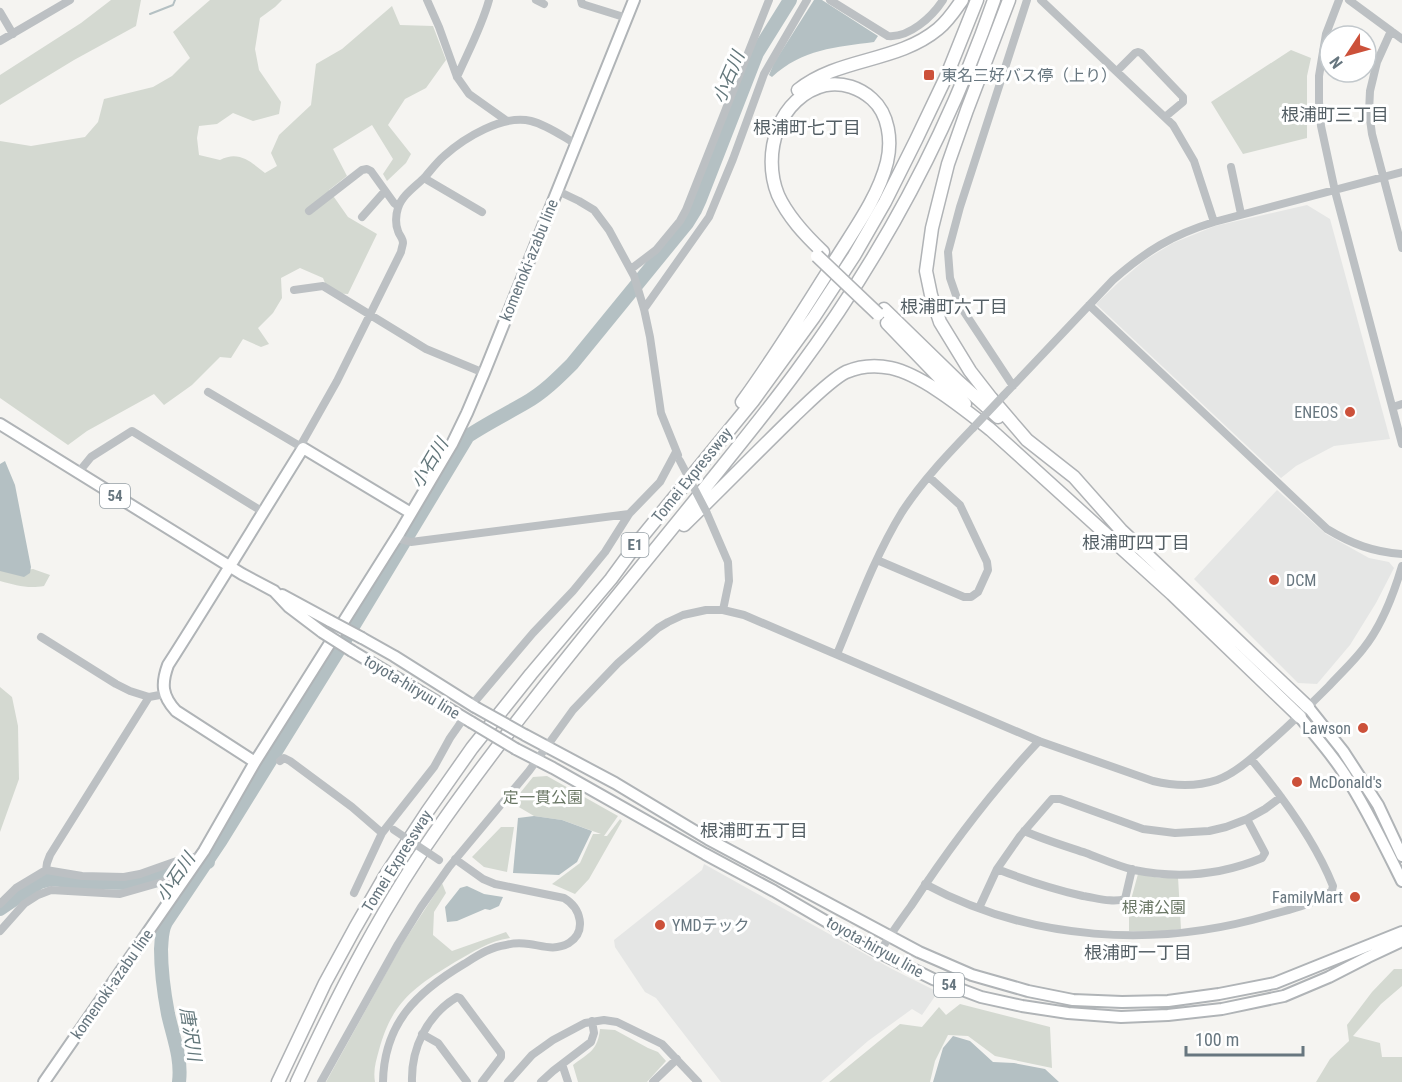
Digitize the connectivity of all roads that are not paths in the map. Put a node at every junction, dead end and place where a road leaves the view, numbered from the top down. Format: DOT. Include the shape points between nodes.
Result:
graph roads {
  1 [pos="70,0"];
  2 [pos="427,0"];
  3 [pos="489,0"];
  4 [pos="581,0"];
  5 [pos="634,0"];
  6 [pos="769,0"];
  7 [pos="807,0"];
  8 [pos="830,0"];
  9 [pos="943,0"];
  10 [pos="962,0"];
  11 [pos="976,0"];
  12 [pos="994,0"];
  13 [pos="1009,0"];
  14 [pos="1027,0"];
  15 [pos="1041,0"];
  16 [pos="1338,0"];
  17 [pos="1349,0"];
  18 [pos="0,12"];
  19 [pos="627,18"];
  20 [pos="1391,31"];
  21 [pos="13,34"];
  22 [pos="1402,39"];
  23 [pos="0,41"];
  24 [pos="1117,71"];
  25 [pos="457,77"];
  26 [pos="1165,117"];
  27 [pos="507,121"];
  28 [pos="576,144"];
  29 [pos="1231,167"];
  30 [pos="1402,172"];
  31 [pos="1383,177"];
  32 [pos="424,178"];
  33 [pos="385,190"];
  34 [pos="558,191"];
  35 [pos="1335,191"];
  36 [pos="398,206"];
  37 [pos="309,212"];
  38 [pos="482,212"];
  39 [pos="1241,214"];
  40 [pos="362,217"];
  41 [pos="1214,222"];
  42 [pos="1402,249"];
  43 [pos="820,254"];
  44 [pos="632,273"];
  45 [pos="294,290"];
  46 [pos="1089,305"];
  47 [pos="644,309"];
  48 [pos="881,311"];
  49 [pos="369,315"];
  50 [pos="484,374"];
  51 [pos="1013,386"];
  52 [pos="208,392"];
  53 [pos="1398,406"];
  54 [pos="0,424"];
  55 [pos="991,430"];
  56 [pos="1027,440"];
  57 [pos="1402,444"];
  58 [pos="303,448"];
  59 [pos="678,457"];
  60 [pos="78,473"];
  61 [pos="929,477"];
  62 [pos="263,512"];
  63 [pos="411,513"];
  64 [pos="629,514"];
  65 [pos="641,538"];
  66 [pos="397,539"];
  67 [pos="652,554"];
  68 [pos="1402,554"];
  69 [pos="877,560"];
  70 [pos="1402,566"];
  71 [pos="231,567"];
  72 [pos="274,591"];
  73 [pos="723,610"];
  74 [pos="41,638"];
  75 [pos="837,654"];
  76 [pos="165,694"];
  77 [pos="148,698"];
  78 [pos="474,706"];
  79 [pos="1304,712"];
  80 [pos="468,720"];
  81 [pos="1039,741"];
  82 [pos="546,747"];
  83 [pos="1251,759"];
  84 [pos="537,760"];
  85 [pos="280,761"];
  86 [pos="255,762"];
  87 [pos="1281,797"];
  88 [pos="1247,819"];
  89 [pos="388,830"];
  90 [pos="1024,831"];
  91 [pos="1402,856"];
  92 [pos="198,859"];
  93 [pos="455,859"];
  94 [pos="449,867"];
  95 [pos="997,869"];
  96 [pos="1132,869"];
  97 [pos="46,870"];
  98 [pos="186,877"];
  99 [pos="1402,881"];
  100 [pos="925,884"];
  101 [pos="354,893"];
  102 [pos="0,904"];
  103 [pos="978,908"];
  104 [pos="0,932"];
  105 [pos="1402,932"];
  106 [pos="889,937"];
  107 [pos="1402,941"];
  108 [pos="880,952"];
  109 [pos="592,1021"];
  110 [pos="422,1034"];
  111 [pos="677,1059"];
  112 [pos="562,1064"];
  113 [pos="44,1082"];
  114 [pos="278,1082"];
  115 [pos="297,1082"];
  116 [pos="321,1082"];
  117 [pos="383,1082"];
  118 [pos="412,1082"];
  119 [pos="467,1082"];
  120 [pos="482,1082"];
  121 [pos="508,1082"];
  122 [pos="541,1082"];
  123 [pos="568,1082"];
  124 [pos="652,1082"];
  125 [pos="698,1082"];
  1 -- 21 [label="street"];
  2 -- 25 [label="street"];
  3 -- 25 [label="street"];
  4 -- 19 [label="street" via="591,8"];
  5 -- 19 [label="main road, komenoki-azabu line"];
  6 -- 44 [label="street" via="686,210 656,250"];
  7 -- 47 [label="street" via="764,74 709,217"];
  8 -- 9 [label="street" via="894,37 923,22"];
  10 -- 43 [label="highway" via="945,22 919,42 829,72 802,87 778,112 769,130 764,158 768,187 785,221 800,240"];
  11 -- 65 [label="highway, Tomei Expressway / E1" via="947,75 854,256 753,401"];
  12 -- 67 [label="highway, Tomei Expressway / E1" via="932,148 871,260 797,371"];
  13 -- 56 [label="highway" via="948,164 926,271 940,322 970,371"];
  14 -- 51 [label="street" via="948,252 950,278 959,304"];
  15 -- 24 [label="street"];
  16 -- 35 [label="street" via="1326,34 1319,76 1321,126"];
  17 -- 20 [label="street"];
  18 -- 21 [label="street"];
  19 -- 28 [label="main road, komenoki-azabu line"];
  20 -- 22 [label="street"];
  20 -- 31 [label="street" via="1370,91 1372,134"];
  21 -- 23 [label="street"];
  24 -- 26 [label="street"];
  24 -- 26 [label="street" via="1135,52 1141,53 1183,97 1183,102"];
  25 -- 27 [label="street" via="469,94"];
  26 -- 41 [label="street" via="1194,161"];
  27 -- 28 [label="street" via="530,121"];
  27 -- 32 [label="street" via="455,146"];
  28 -- 34 [label="main road, komenoki-azabu line"];
  29 -- 39 [label="street"];
  30 -- 31 [label="street"];
  31 -- 35 [label="street"];
  31 -- 42 [label="street"];
  32 -- 36 [label="street"];
  32 -- 38 [label="street"];
  33 -- 36 [label="street"];
  33 -- 37 [label="street" via="371,171 362,170"];
  33 -- 40 [label="street"];
  34 -- 44 [label="street" via="594,210"];
  34 -- 50 [label="main road, komenoki-azabu line"];
  35 -- 39 [label="street"];
  35 -- 53 [label="street"];
  36 -- 49 [label="street" via="396,222 403,243 401,252"];
  39 -- 41 [label="street"];
  41 -- 46 [label="street" via="1173,237 1145,254"];
  43 -- 48 [label="highway, bridge"];
  43 -- 65 [label="highway" via="784,208 775,186 772,151 782,120 796,101 814,89 845,85 874,100 885,118 889,150 877,190 746,396"];
  44 -- 47 [label="street"];
  45 -- 49 [label="street" via="323,286"];
  46 -- 51 [label="street"];
  46 -- 68 [label="street" via="1327,529 1362,547"];
  47 -- 59 [label="street" via="661,413"];
  48 -- 55 [label="highway"];
  48 -- 56 [label="highway"];
  49 -- 50 [label="street" via="426,349"];
  49 -- 58 [label="street" via="302,443"];
  50 -- 63 [label="main road, komenoki-azabu line" via="456,436"];
  51 -- 61 [label="street, bridge"];
  52 -- 58 [label="street"];
  53 -- 57 [label="street"];
  54 -- 60 [label="main road, 54"];
  55 -- 67 [label="highway" via="908,374 870,366 847,372 816,395"];
  55 -- 79 [label="highway"];
  56 -- 79 [label="highway" via="1074,477 1121,530"];
  58 -- 62 [label="main road"];
  58 -- 63 [label="main road"];
  59 -- 64 [label="street"];
  59 -- 73 [label="street, bridge" via="728,562"];
  60 -- 62 [label="street" via="91,457 132,431"];
  60 -- 71 [label="main road, 54"];
  61 -- 69 [label="street" via="903,510"];
  61 -- 69 [label="street" via="960,505 985,554 988,570 978,592 964,597"];
  62 -- 71 [label="main road"];
  63 -- 66 [label="main road, komenoki-azabu line"];
  64 -- 66 [label="street" via="411,542"];
  64 -- 78 [label="street" via="605,552"];
  65 -- 114 [label="highway, Tomei Expressway / E1" via="472,748 427,812 355,928"];
  66 -- 86 [label="main road, komenoki-azabu line"];
  67 -- 115 [label="highway, Tomei Expressway / E1" via="538,695 441,824 369,939"];
  69 -- 75 [label="street"];
  70 -- 79 [label="street" via="1384,614 1364,649"];
  71 -- 72 [label="main road, 54"];
  71 -- 76 [label="main road" via="168,665"];
  72 -- 78 [label="main road, toyota-hiryuu line / 54, bridge" via="394,656"];
  72 -- 80 [label="main road, toyota-hiryuu line / 54, bridge" via="322,632"];
  73 -- 75 [label="street"];
  73 -- 82 [label="street" via="692,612 658,628 594,687"];
  74 -- 77 [label="street" via="116,684"];
  75 -- 81 [label="street"];
  76 -- 77 [label="street"];
  76 -- 86 [label="main road" via="176,711"];
  77 -- 97 [label="street" via="50,855"];
  78 -- 82 [label="main road, toyota-hiryuu line / 54, bridge"];
  79 -- 83 [label="street"];
  79 -- 91 [label="main road" via="1343,751 1378,805"];
  79 -- 99 [label="main road" via="1345,774"];
  80 -- 84 [label="main road, toyota-hiryuu line / 54, bridge"];
  80 -- 89 [label="street" via="450,738"];
  81 -- 83 [label="street" via="1167,784 1215,781"];
  81 -- 100 [label="street" via="965,828"];
  82 -- 84 [label="street"];
  82 -- 106 [label="main road, toyota-hiryuu line / 54"];
  83 -- 87 [label="street"];
  84 -- 93 [label="street"];
  84 -- 108 [label="main road, toyota-hiryuu line / 54"];
  85 -- 89 [label="street" via="290,760"];
  86 -- 92 [label="main road, komenoki-azabu line"];
  87 -- 88 [label="street"];
  87 -- 103 [label="street" via="1333,886 1321,899 1213,929 1146,936 1071,932"];
  88 -- 90 [label="street" via="1209,831 1175,833 1143,829 1055,798"];
  88 -- 96 [label="street" via="1264,853 1262,858 1206,873"];
  89 -- 94 [label="street, bridge"];
  89 -- 101 [label="street"];
  90 -- 95 [label="street"];
  90 -- 96 [label="street"];
  92 -- 97 [label="street" via="188,857 124,877"];
  92 -- 98 [label="main road, komenoki-azabu line"];
  93 -- 94 [label="street"];
  93 -- 117 [label="street" via="495,884 564,898 578,911 579,927 572,940 557,948 522,943 497,947 426,989 395,1029 385,1058"];
  94 -- 116 [label="street" via="398,944"];
  95 -- 96 [label="street" via="1057,890 1114,901 1125,898"];
  95 -- 103 [label="street"];
  97 -- 102 [label="street" via="16,888"];
  98 -- 104 [label="street" via="120,894 51,890 24,904"];
  98 -- 113 [label="main road, komenoki-azabu line"];
  100 -- 103 [label="street"];
  100 -- 106 [label="street"];
  105 -- 106 [label="main road, toyota-hiryuu line / 54" via="1275,983 1209,996 1122,1002 1074,1000 1028,991 972,975"];
  106 -- 108 [label="street"];
  107 -- 108 [label="main road, toyota-hiryuu line / 54" via="1284,996 1222,1009 1121,1017 1068,1013 981,997 933,979"];
  109 -- 111 [label="street" via="617,1022 655,1040"];
  109 -- 112 [label="street" via="592,1041"];
  109 -- 121 [label="street" via="542,1047"];
  110 -- 118 [label="street" via="413,1062"];
  110 -- 119 [label="street" via="438,1043"];
  110 -- 120 [label="street" via="438,1011 460,998 501,1053"];
  111 -- 124 [label="street"];
  111 -- 125 [label="street"];
  112 -- 122 [label="street"];
  112 -- 123 [label="street"];
}
